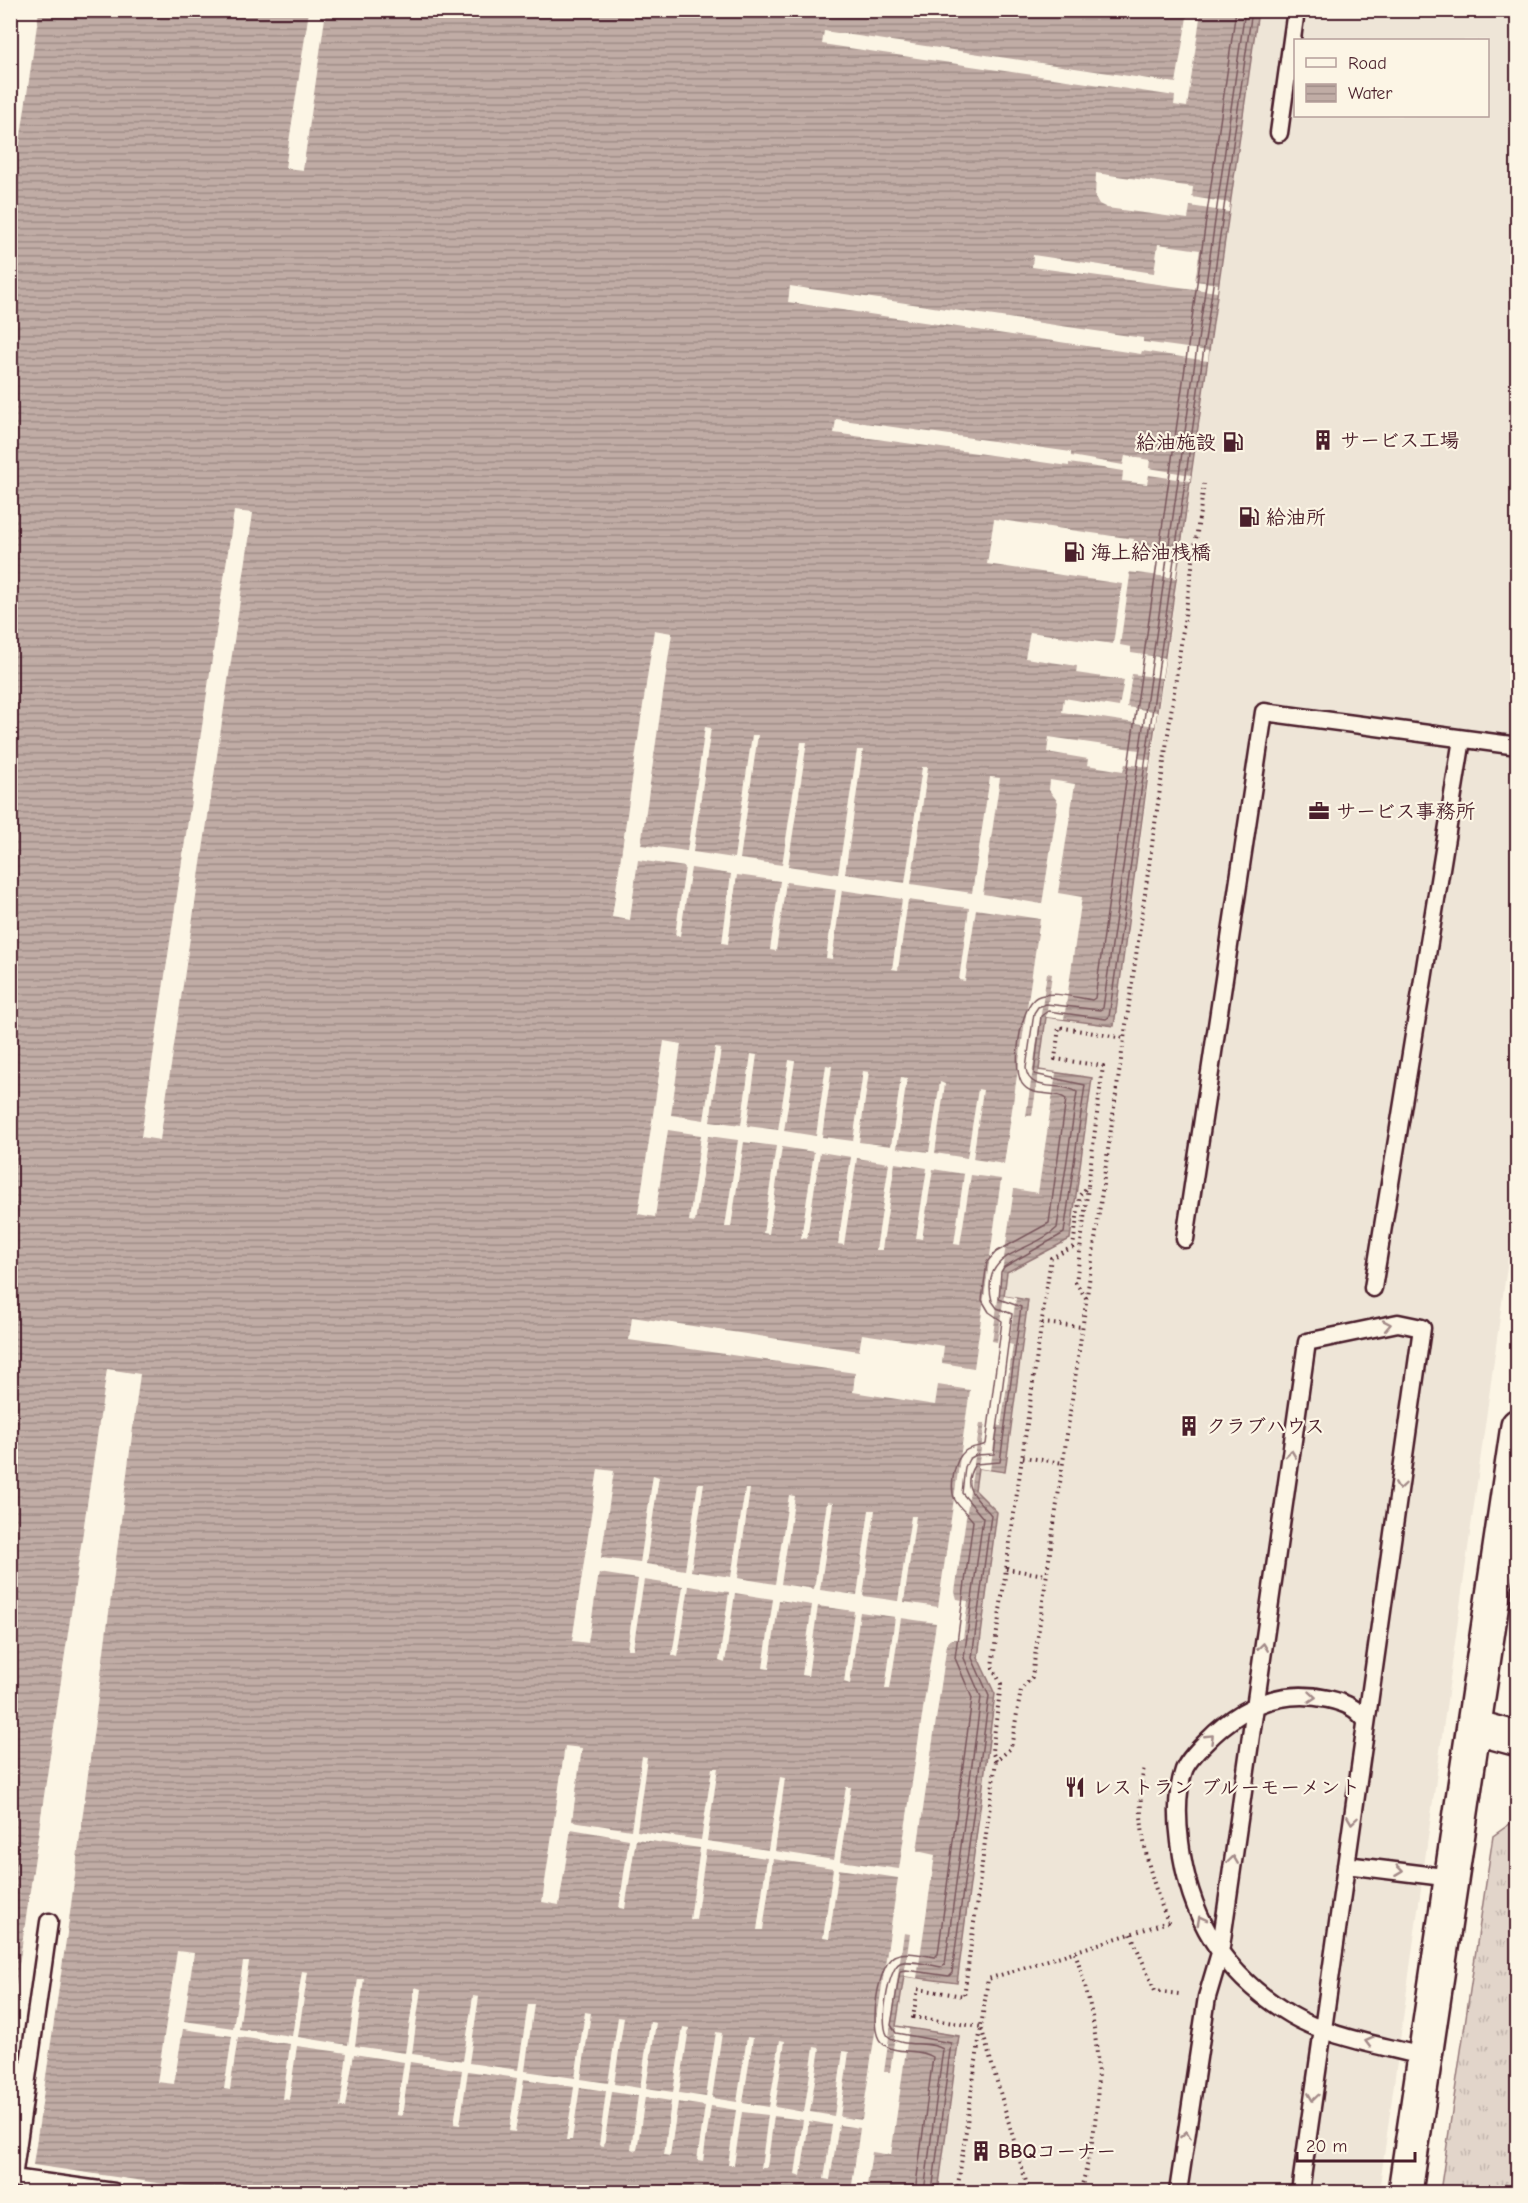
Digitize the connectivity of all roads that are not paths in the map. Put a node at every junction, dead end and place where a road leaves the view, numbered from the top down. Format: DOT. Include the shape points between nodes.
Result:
graph roads {
  1 [pos="1296,10"];
  2 [pos="1279,133"];
  3 [pos="1462,739"];
  4 [pos="1518,746"];
  5 [pos="1185,1239"];
  6 [pos="1373,1288"];
  7 [pos="1518,1426"];
  8 [pos="1255,1704"];
  9 [pos="1366,1721"];
  10 [pos="1474,1727"];
  11 [pos="1518,1739"];
  12 [pos="1346,1865"];
  13 [pos="1452,1878"];
  14 [pos="49,1922"];
  15 [pos="1220,1953"];
  16 [pos="1323,2029"];
  17 [pos="1425,2057"];
  18 [pos="114,2193"];
  19 [pos="1178,2193"];
  20 [pos="1300,2193"];
  21 [pos="1405,2193"];
  1 -- 2 [label="lane"];
  3 -- 4 [label="lane"];
  3 -- 5 [label="lane" via="1264,712"];
  3 -- 6 [label="lane"];
  7 -- 10 [label="street"];
  8 -- 9 [label="lane, one-way" via="1273,1698 1316,1697 1345,1703 1359,1711"];
  8 -- 9 [label="lane, one-way" via="1307,1342 1398,1323 1422,1329"];
  15 -- 8 [label="lane, one-way"];
  15 -- 8 [label="lane, one-way" via="1191,1899 1181,1851 1178,1796 1184,1769 1197,1750 1232,1718"];
  9 -- 12 [label="lane, one-way"];
  10 -- 11 [label="street"];
  10 -- 13 [label="street"];
  12 -- 13 [label="lane, one-way"];
  12 -- 16 [label="lane"];
  13 -- 17 [label="street"];
  14 -- 18 [label="lane" via="13,2178"];
  15 -- 16 [label="lane" via="1264,1997 1292,2016"];
  19 -- 15 [label="lane, one-way" via="1207,1997"];
  17 -- 16 [label="lane, one-way"];
  16 -- 20 [label="lane, one-way"];
  17 -- 21 [label="street"];
}
